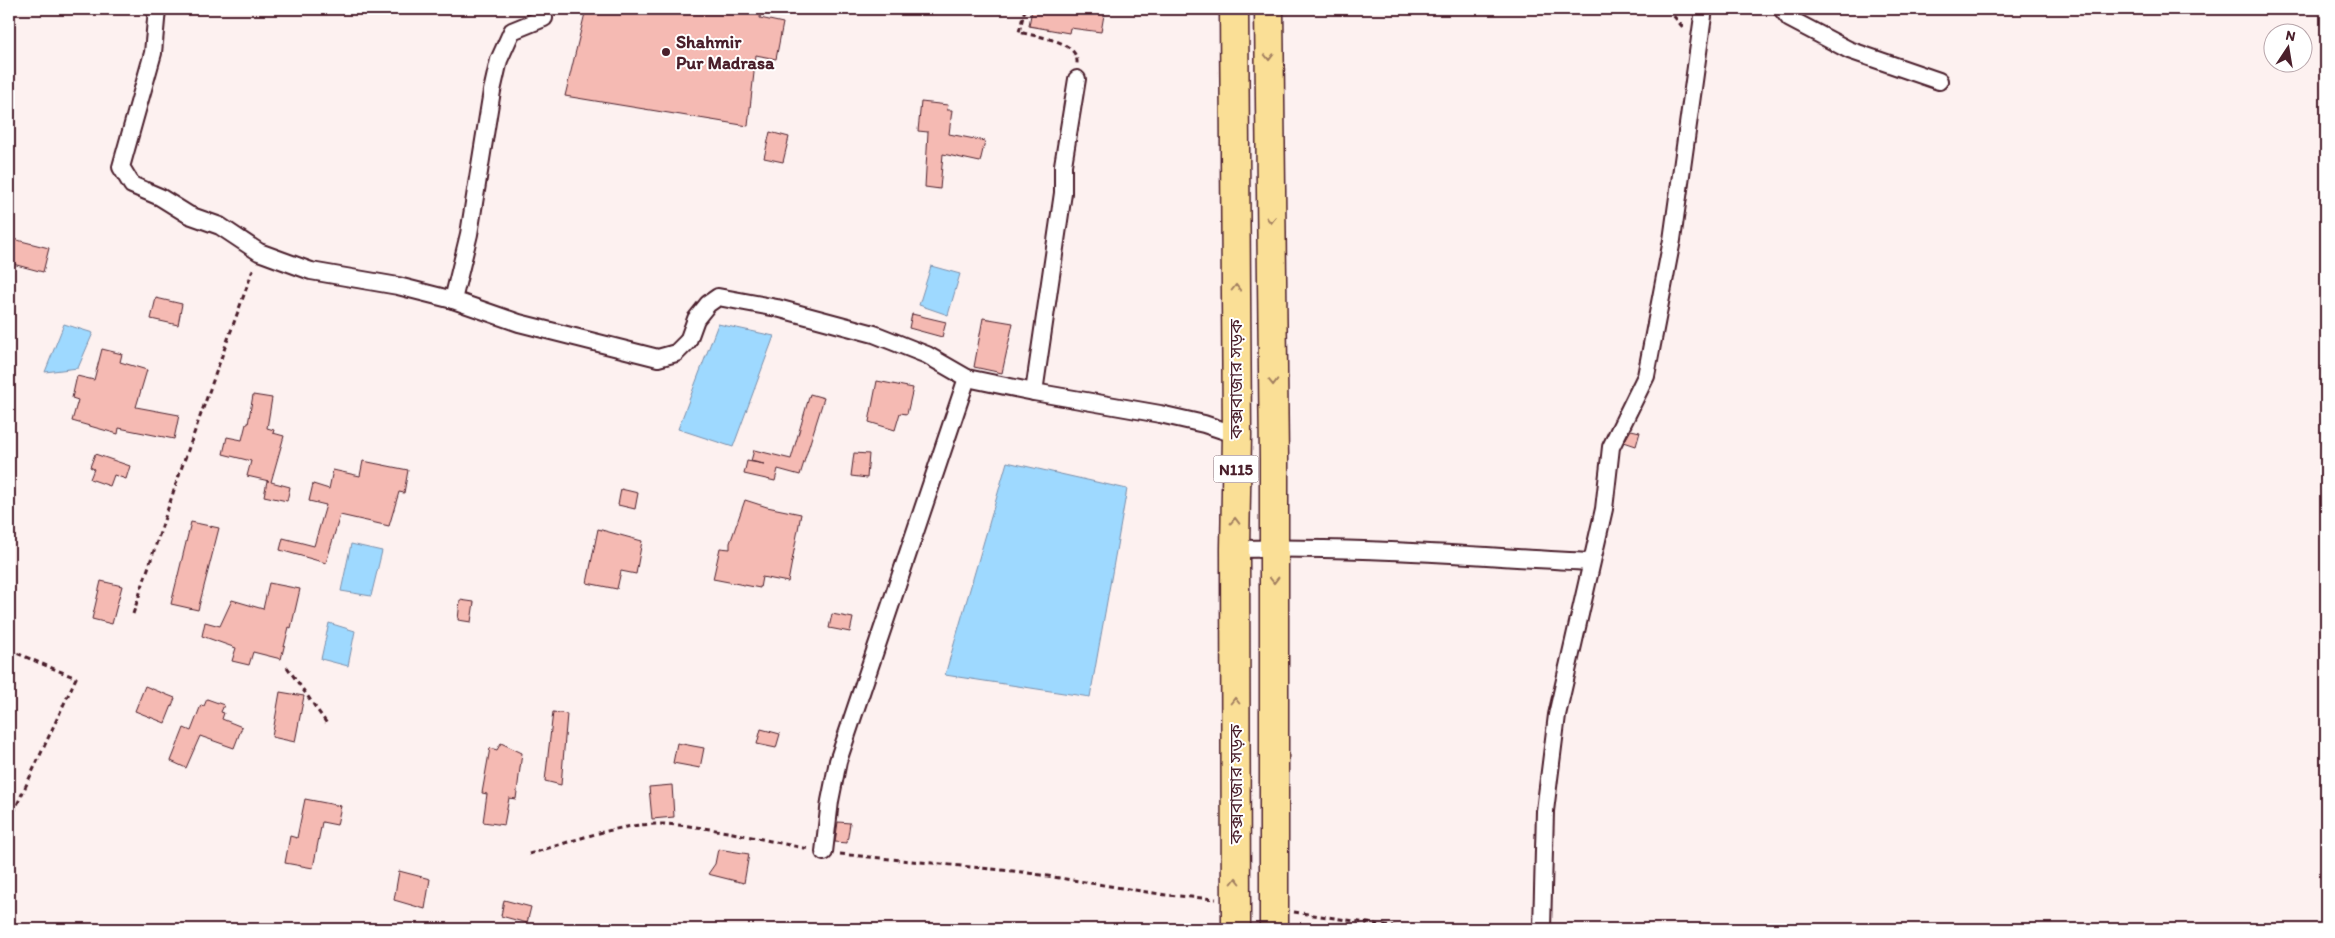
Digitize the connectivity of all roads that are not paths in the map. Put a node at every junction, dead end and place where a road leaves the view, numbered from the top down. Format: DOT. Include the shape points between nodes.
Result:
graph roads {
  1 [pos="157,9"];
  2 [pos="1234,9"];
  3 [pos="1269,9"];
  4 [pos="1704,9"];
  5 [pos="1782,9"];
  6 [pos="544,18"];
  7 [pos="1077,79"];
  8 [pos="1939,81"];
  9 [pos="453,300"];
  10 [pos="967,378"];
  11 [pos="1034,392"];
  12 [pos="1237,435"];
  13 [pos="1274,548"];
  14 [pos="1235,549"];
  15 [pos="1591,562"];
  16 [pos="824,852"];
  17 [pos="1274,919"];
  18 [pos="1236,929"];
  19 [pos="1542,929"];
  1 -- 9 [label="street" via="153,53 121,168 132,185 189,215 220,226 259,252 311,271 398,286"];
  12 -- 2 [label="highway, কক্সবাজার সড়ক / N115, one-way"];
  3 -- 13 [label="highway, কক্সবাজার সড়ক / N115, one-way"];
  4 -- 15 [label="street" via="1672,240 1646,376 1611,447 1604,509"];
  5 -- 8 [label="street" via="1790,19 1849,50"];
  6 -- 9 [label="street" via="512,31 499,60 469,234"];
  7 -- 11 [label="street"];
  9 -- 10 [label="street" via="519,323 658,358 676,353 688,341 696,318 718,297 787,310 874,334 927,355"];
  10 -- 11 [label="street"];
  10 -- 16 [label="street" via="838,761"];
  11 -- 12 [label="street" via="1160,414"];
  14 -- 12 [label="highway, কক্সবাজার সড়ক / N115, one-way"];
  13 -- 14 [label="street"];
  13 -- 15 [label="street"];
  13 -- 17 [label="highway, কক্সবাজার সড়ক / N115, one-way"];
  18 -- 14 [label="highway, কক্সবাজার সড়ক / N115, one-way"];
  15 -- 19 [label="street" via="1557,715 1545,811"];
}
